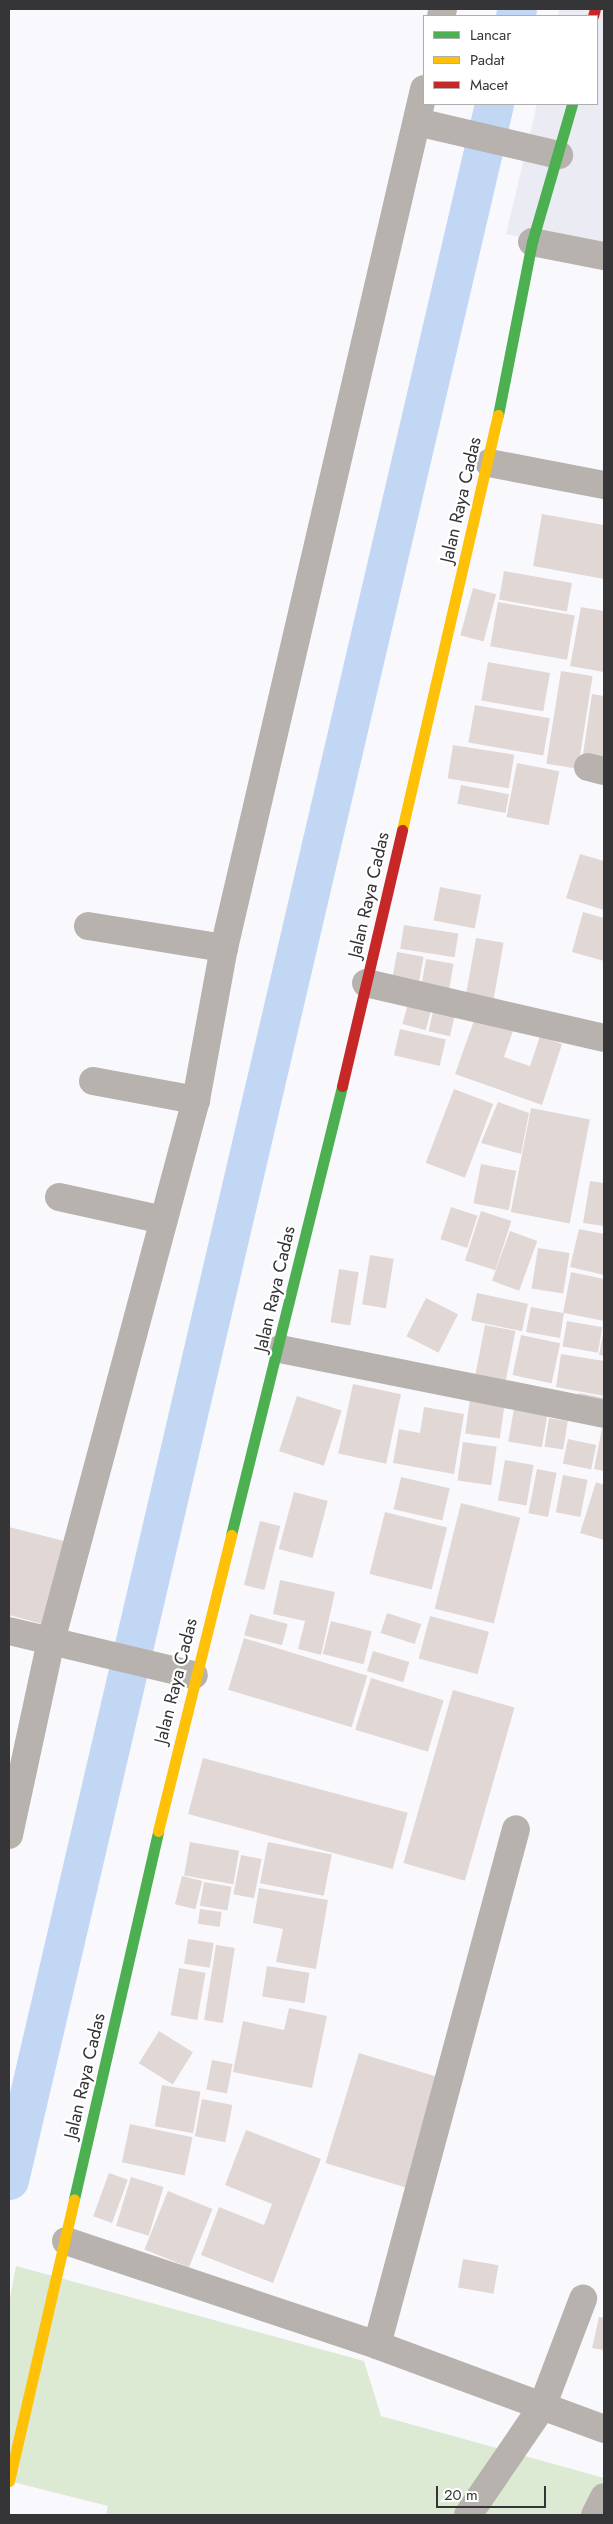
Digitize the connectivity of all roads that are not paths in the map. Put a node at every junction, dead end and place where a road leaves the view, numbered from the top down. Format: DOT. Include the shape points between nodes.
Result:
graph roads {
  1 [pos="423,105"];
  2 [pos="572,105"];
  3 [pos="422,123"];
  4 [pos="559,155"];
  5 [pos="532,242"];
  6 [pos="604,256"];
  7 [pos="489,463"];
  8 [pos="604,485"];
  9 [pos="88,926"];
  10 [pos="224,948"];
  11 [pos="366,983"];
  12 [pos="604,1038"];
  13 [pos="93,1081"];
  14 [pos="196,1100"];
  15 [pos="59,1196"];
  16 [pos="164,1220"];
  17 [pos="280,1349"];
  18 [pos="604,1414"];
  19 [pos="9,1631"];
  20 [pos="58,1642"];
  21 [pos="188,1674"];
  22 [pos="516,1828"];
  23 [pos="9,1835"];
  24 [pos="66,2241"];
  25 [pos="583,2299"];
  26 [pos="377,2345"];
  27 [pos="542,2407"];
  28 [pos="604,2428"];
  29 [pos="9,2481"];
  30 [pos="604,2497"];
  31 [pos="468,2515"];
  32 [pos="595,2515"];
  1 -- 3 [label="street"];
  2 -- 4 [label="street, Jalan Raya Cadas"];
  3 -- 4 [label="street"];
  3 -- 10 [label="street"];
  4 -- 5 [label="street, Jalan Raya Cadas"];
  5 -- 6 [label="street"];
  5 -- 7 [label="street, Jalan Raya Cadas"];
  7 -- 8 [label="street"];
  7 -- 11 [label="street, Jalan Raya Cadas"];
  9 -- 10 [label="street"];
  10 -- 14 [label="street"];
  11 -- 12 [label="street"];
  11 -- 17 [label="street, Jalan Raya Cadas"];
  13 -- 14 [label="street"];
  14 -- 16 [label="street"];
  15 -- 16 [label="street"];
  16 -- 20 [label="street"];
  17 -- 18 [label="street"];
  17 -- 21 [label="street, Jalan Raya Cadas"];
  19 -- 20 [label="street"];
  20 -- 21 [label="street"];
  20 -- 23 [label="street"];
  21 -- 24 [label="street, Jalan Raya Cadas"];
  22 -- 26 [label="street"];
  24 -- 26 [label="street"];
  24 -- 29 [label="street, Jalan Raya Cadas"];
  25 -- 27 [label="street"];
  26 -- 27 [label="street"];
  27 -- 28 [label="street"];
  27 -- 31 [label="street"];
  30 -- 32 [label="street"];
}
